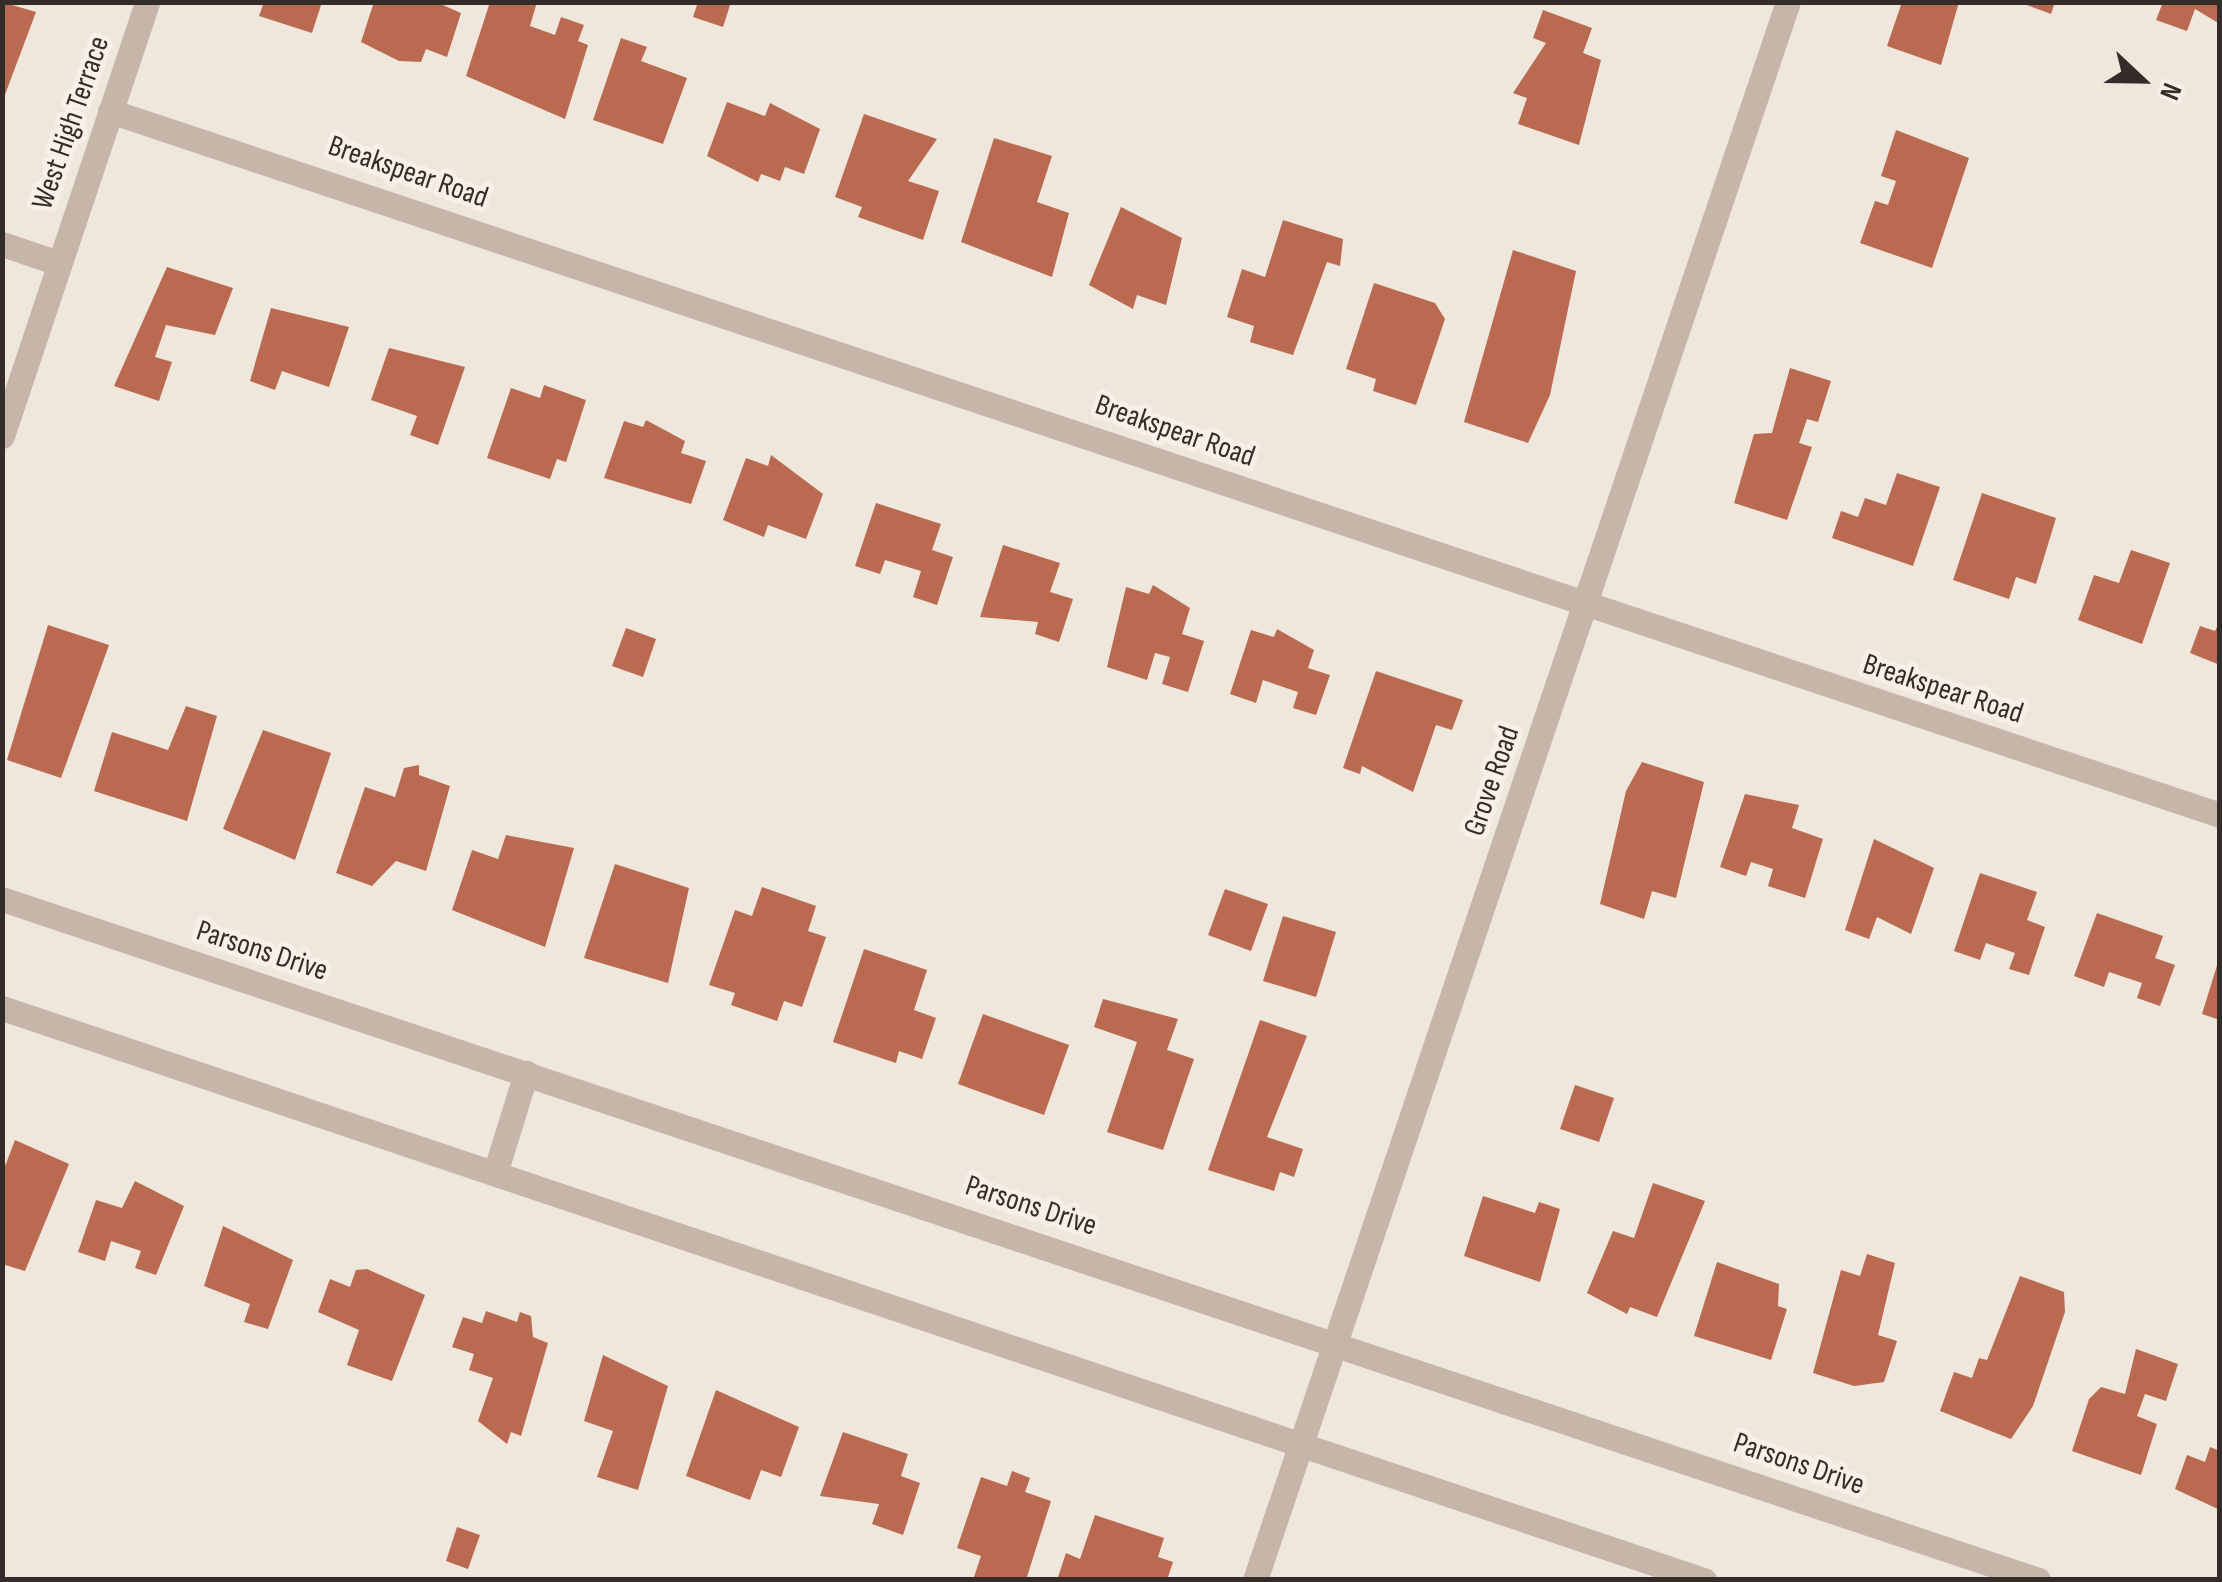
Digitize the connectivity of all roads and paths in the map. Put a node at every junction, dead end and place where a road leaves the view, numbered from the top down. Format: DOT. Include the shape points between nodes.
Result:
graph roads {
  1 [pos="146,2"];
  2 [pos="1788,2"];
  3 [pos="110,112"];
  4 [pos="2,244"];
  5 [pos="58,263"];
  6 [pos="2,436"];
  7 [pos="1586,604"];
  8 [pos="2220,815"];
  9 [pos="2,899"];
  10 [pos="2,1008"];
  11 [pos="526,1073"];
  12 [pos="495,1173"];
  13 [pos="1336,1342"];
  14 [pos="1301,1444"];
  15 [pos="1256,1580"];
  16 [pos="1704,1580"];
  17 [pos="2038,1580"];
  1 -- 3 [label="street, West High Terrace"];
  2 -- 7 [label="street, Grove Road"];
  3 -- 5 [label="street, West High Terrace"];
  3 -- 7 [label="street, Breakspear Road"];
  4 -- 5 [label="street"];
  5 -- 6 [label="street, West High Terrace"];
  7 -- 8 [label="street, Breakspear Road"];
  7 -- 13 [label="street, Grove Road"];
  9 -- 11 [label="street, Parsons Drive"];
  10 -- 12 [label="street"];
  11 -- 12 [label="street"];
  11 -- 13 [label="street, Parsons Drive"];
  12 -- 14 [label="street"];
  13 -- 14 [label="street, Grove Road"];
  13 -- 17 [label="street, Parsons Drive"];
  14 -- 15 [label="street, Grove Road"];
  14 -- 16 [label="street"];
}
